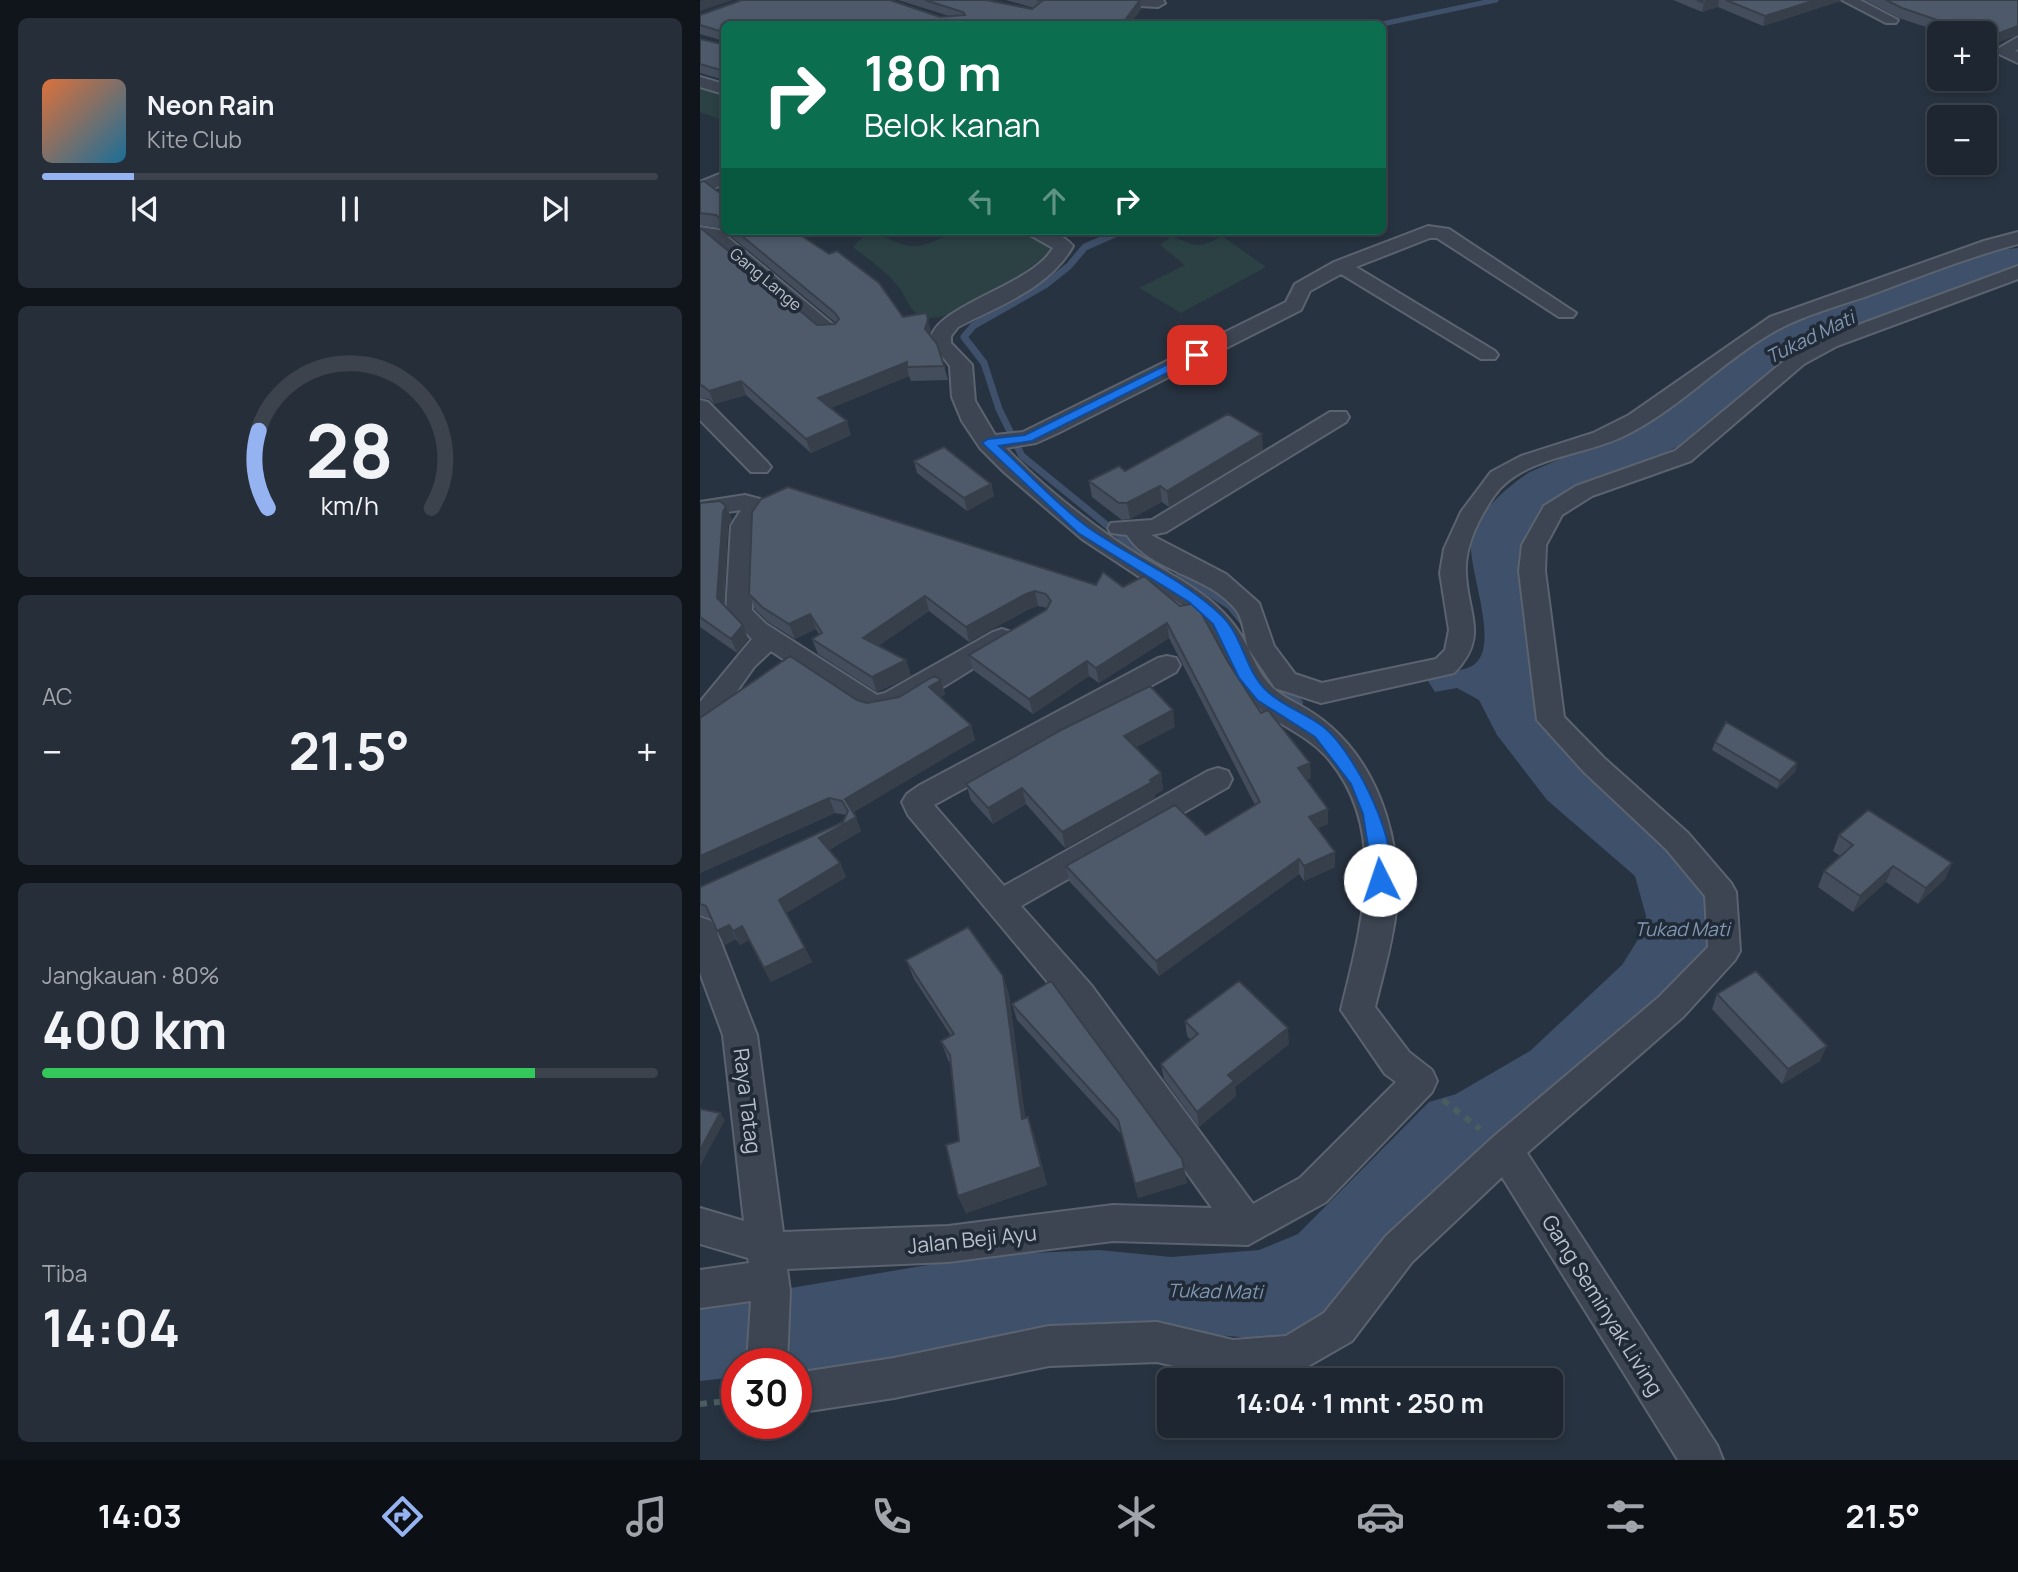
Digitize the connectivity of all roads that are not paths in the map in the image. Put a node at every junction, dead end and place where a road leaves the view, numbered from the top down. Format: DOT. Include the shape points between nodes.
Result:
graph roads {
  1 [pos="1099,0"];
  2 [pos="1849,0"];
  3 [pos="1158,4"];
  4 [pos="1891,20"];
  5 [pos="2018,42"];
  6 [pos="2018,58"];
  7 [pos="700,82"];
  8 [pos="721,88"];
  9 [pos="721,178"];
  10 [pos="700,189"];
  11 [pos="700,233"];
  12 [pos="1041,235"];
  13 [pos="2018,238"];
  14 [pos="1341,266"];
  15 [pos="2018,272"];
  16 [pos="1566,313"];
  17 [pos="830,332"];
  18 [pos="1488,355"];
  19 [pos="700,407"];
  20 [pos="1338,417"];
  21 [pos="997,443"];
  22 [pos="760,467"];
  23 [pos="700,509"];
  24 [pos="1111,529"];
  25 [pos="1028,623"];
  26 [pos="769,637"];
  27 [pos="1167,666"];
  28 [pos="700,722"];
  29 [pos="1218,779"];
  30 [pos="1000,903"];
  31 [pos="700,930"];
  32 [pos="1496,1142"];
  33 [pos="700,1226"];
  34 [pos="1248,1227"];
  35 [pos="769,1272"];
  36 [pos="700,1289"];
  37 [pos="767,1348"];
  38 [pos="812,1391"];
  39 [pos="1702,1460"];
  1 -- 3 [label="street"];
  2 -- 4 [label="street"];
  5 -- 6 [label="street" via="2004,51"];
  7 -- 8 [label="street"];
  9 -- 10 [label="street"];
  11 -- 17 [label="street, Gang Lange" via="712,234"];
  12 -- 21 [label="street" via="1064,246 1062,253 1048,267 951,323 939,342 961,365 964,402"];
  13 -- 24 [label="street" via="1776,321 1745,338 1647,415 1612,433 1520,465 1490,484 1466,524 1454,557 1452,581 1464,631 1458,656 1444,666 1321,693 1285,681 1261,648 1250,609 1217,580"];
  14 -- 16 [label="street" via="1428,232 1442,233"];
  14 -- 18 [label="street"];
  14 -- 21 [label="street" via="1302,288 1294,306 1028,438"];
  15 -- 32 [label="street" via="1830,342 1797,359 1683,456 1584,491 1552,511 1534,545 1532,571 1551,720 1677,841 1720,892 1724,951 1671,1007"];
  19 -- 22 [label="street"];
  20 -- 24 [label="street" via="1157,527"];
  21 -- 24 [label="street"];
  23 -- 26 [label="street" via="745,502 755,508 743,526 739,612"];
  24 -- 34 [label="street" via="1220,622 1247,678 1263,696 1321,733 1358,781 1380,853 1381,907 1358,1010 1397,1063 1420,1081 1313,1190"];
  25 -- 26 [label="street" via="883,705 860,699 818,666"];
  26 -- 28 [label="street" via="745,661"];
  27 -- 30 [label="street" via="918,802 924,816"];
  29 -- 30 [label="street"];
  30 -- 34 [label="street" via="1079,995"];
  31 -- 35 [label="street, Raya Tatag" via="740,1035"];
  32 -- 38 [label="street" via="1399,1249 1338,1327 1291,1356 1233,1360 1157,1342 1049,1346"];
  32 -- 39 [label="street, Gang Seminyak Living"];
  33 -- 35 [label="street, Jalan Beji Ayu"];
  34 -- 35 [label="street, Jalan Beji Ayu" via="1113,1223 948,1244 785,1251"];
  35 -- 36 [label="street"];
  35 -- 37 [label="street, Raya Tatag"];
}
